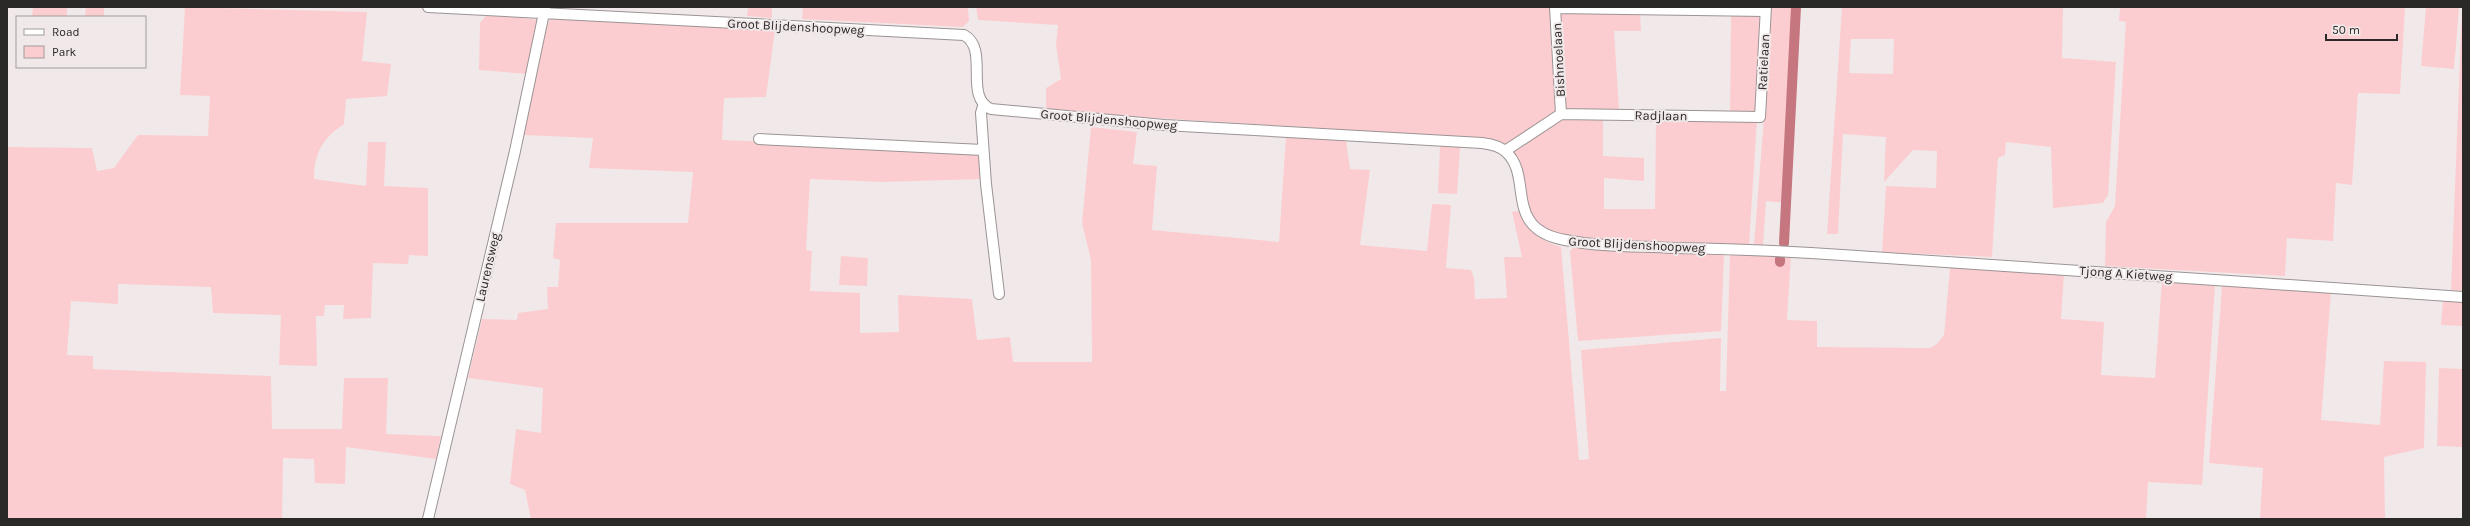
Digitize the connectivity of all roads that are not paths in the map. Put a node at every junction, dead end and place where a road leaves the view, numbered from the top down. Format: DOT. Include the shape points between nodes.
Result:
graph roads {
  1 [pos="428,7"];
  2 [pos="1555,7"];
  3 [pos="1766,9"];
  4 [pos="545,10"];
  5 [pos="983,106"];
  6 [pos="1561,114"];
  7 [pos="1760,117"];
  8 [pos="759,139"];
  9 [pos="983,150"];
  10 [pos="1505,151"];
  11 [pos="1789,252"];
  12 [pos="999,294"];
  13 [pos="2463,296"];
  14 [pos="428,519"];
  1 -- 4 [label="street, Groot Blijdenshoopweg"];
  2 -- 3 [label="street"];
  2 -- 6 [label="street, Bishnoelaan"];
  3 -- 7 [label="street, Ratielaan"];
  4 -- 5 [label="street, Groot Blijdenshoopweg" via="964,35 969,38 975,50 979,97"];
  4 -- 14 [label="street, Laurensweg" via="515,151"];
  5 -- 9 [label="street" via="980,114"];
  5 -- 10 [label="street, Groot Blijdenshoopweg" via="991,109 1164,124 1482,143"];
  6 -- 7 [label="street, Radjlaan"];
  6 -- 10 [label="street"];
  8 -- 9 [label="street"];
  9 -- 12 [label="street"];
  10 -- 11 [label="street, Groot Blijdenshoopweg" via="1513,160 1522,205 1528,219 1542,232 1553,237 1587,243"];
  11 -- 13 [label="street, Tjong A Kietweg"];
}
